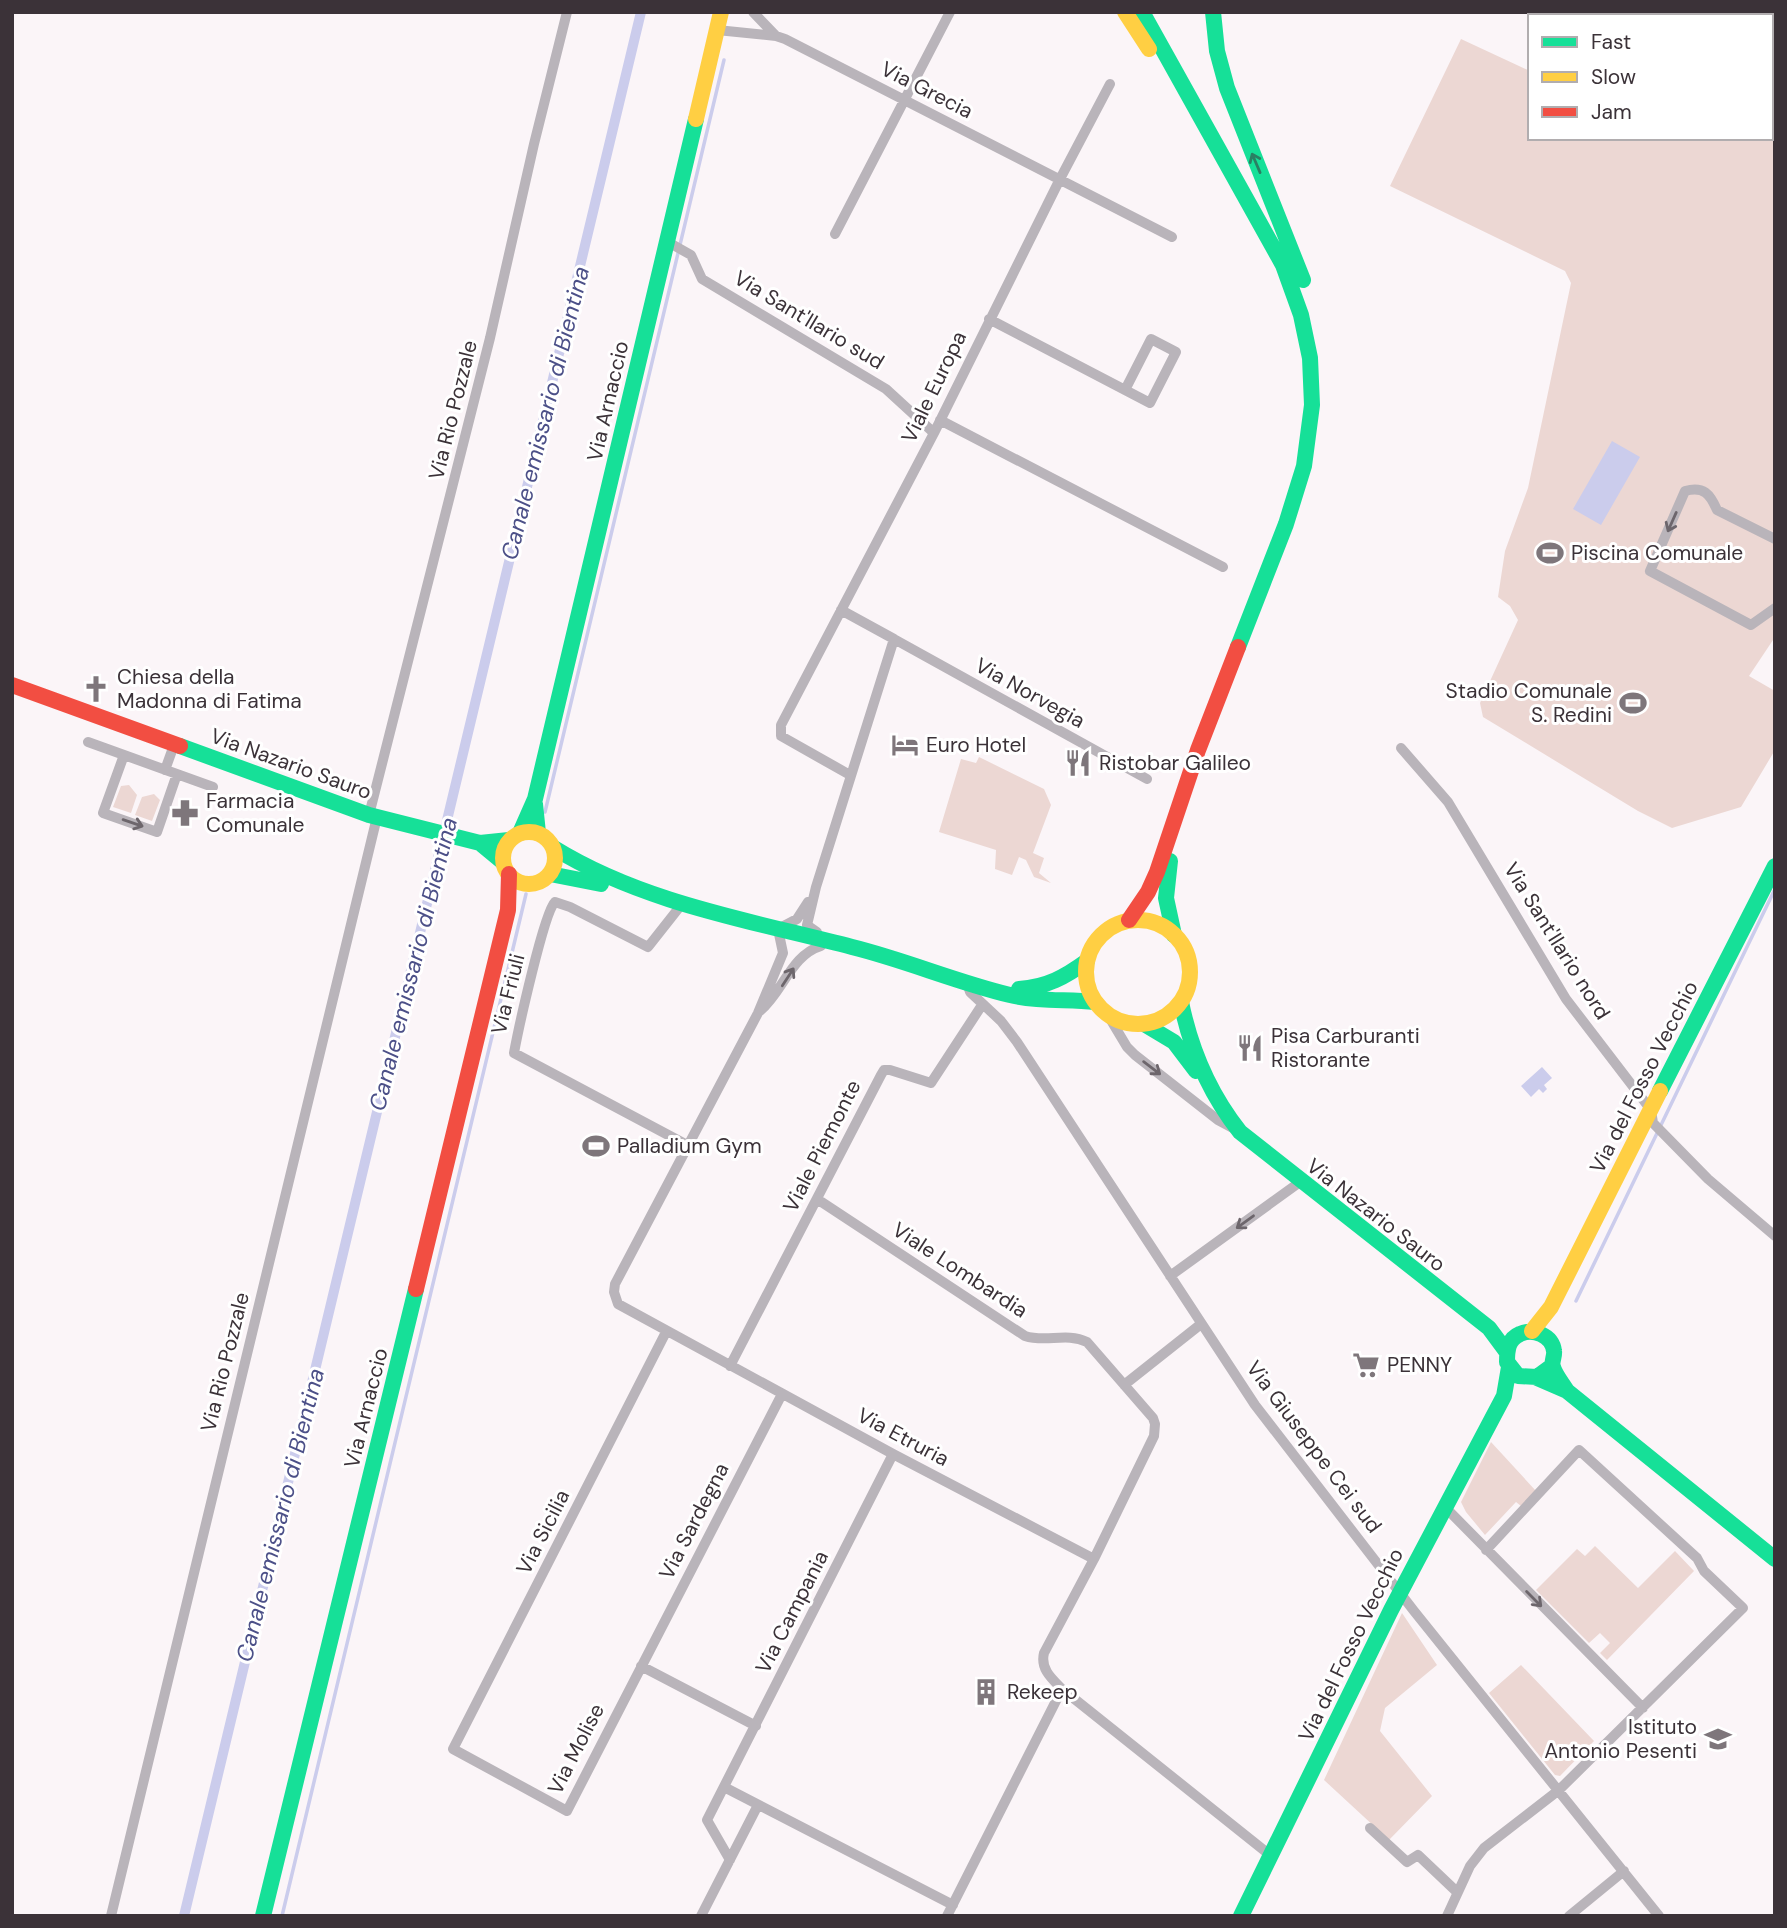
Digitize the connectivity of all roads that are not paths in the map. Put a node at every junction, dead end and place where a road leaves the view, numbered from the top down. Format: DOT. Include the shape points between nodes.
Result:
graph roads {
  1 [pos="567,12"];
  2 [pos="753,12"];
  3 [pos="950,12"];
  4 [pos="1125,12"];
  5 [pos="1142,12"];
  6 [pos="1149,12"];
  7 [pos="1213,12"];
  8 [pos="722,20"];
  9 [pos="776,36"];
  10 [pos="1110,84"];
  11 [pos="904,101"];
  12 [pos="1060,179"];
  13 [pos="1266,233"];
  14 [pos="835,234"];
  15 [pos="1172,237"];
  16 [pos="670,244"];
  17 [pos="1308,295"];
  18 [pos="989,319"];
  19 [pos="1125,390"];
  20 [pos="940,420"];
  21 [pos="933,433"];
  22 [pos="1775,539"];
  23 [pos="1223,567"];
  24 [pos="1775,608"];
  25 [pos="841,610"];
  26 [pos="894,639"];
  27 [pos="12,685"];
  28 [pos="88,742"];
  29 [pos="174,744"];
  30 [pos="1401,748"];
  31 [pos="124,755"];
  32 [pos="165,770"];
  33 [pos="177,774"];
  34 [pos="850,775"];
  35 [pos="1146,779"];
  36 [pos="213,787"];
  37 [pos="535,799"];
  38 [pos="373,816"];
  39 [pos="538,833"];
  40 [pos="514,837"];
  41 [pos="476,842"];
  42 [pos="554,848"];
  43 [pos="1775,866"];
  44 [pos="506,868"];
  45 [pos="550,874"];
  46 [pos="525,883"];
  47 [pos="816,887"];
  48 [pos="678,909"];
  49 [pos="508,910"];
  50 [pos="1129,920"];
  51 [pos="780,931"];
  52 [pos="1174,935"];
  53 [pos="821,946"];
  54 [pos="854,947"];
  55 [pos="1087,961"];
  56 [pos="914,967"];
  57 [pos="967,983"];
  58 [pos="994,989"];
  59 [pos="1095,1002"];
  60 [pos="1181,1002"];
  61 [pos="982,1005"];
  62 [pos="758,1013"];
  63 [pos="1110,1017"];
  64 [pos="1144,1024"];
  65 [pos="1213,1093"];
  66 [pos="1652,1116"];
  67 [pos="1240,1132"];
  68 [pos="687,1145"];
  69 [pos="1300,1182"];
  70 [pos="817,1199"];
  71 [pos="1775,1236"];
  72 [pos="1170,1276"];
  73 [pos="1550,1307"];
  74 [pos="1201,1324"];
  75 [pos="1489,1328"];
  76 [pos="1532,1331"];
  77 [pos="666,1332"];
  78 [pos="1515,1336"];
  79 [pos="1549,1340"];
  80 [pos="1508,1359"];
  81 [pos="730,1366"];
  82 [pos="1552,1366"];
  83 [pos="1531,1378"];
  84 [pos="1124,1385"];
  85 [pos="1567,1391"];
  86 [pos="782,1394"];
  87 [pos="1504,1396"];
  88 [pos="893,1454"];
  89 [pos="1444,1506"];
  90 [pos="1486,1550"];
  91 [pos="1094,1559"];
  92 [pos="1775,1559"];
  93 [pos="1401,1591"];
  94 [pos="641,1666"];
  95 [pos="1062,1689"];
  96 [pos="1643,1708"];
  97 [pos="756,1726"];
  98 [pos="453,1749"];
  99 [pos="724,1787"];
  100 [pos="1559,1790"];
  101 [pos="758,1805"];
  102 [pos="1370,1828"];
  103 [pos="1270,1855"];
  104 [pos="730,1860"];
  105 [pos="1624,1871"];
  106 [pos="1457,1892"];
  107 [pos="953,1905"];
  108 [pos="111,1916"];
  109 [pos="263,1916"];
  110 [pos="701,1916"];
  111 [pos="947,1916"];
  112 [pos="1241,1916"];
  113 [pos="1447,1916"];
  114 [pos="1569,1916"];
  115 [pos="1659,1916"];
  1 -- 38 [label="street, Via Rio Pozzale"];
  2 -- 9 [label="street, Via Grecia"];
  3 -- 11 [label="street"];
  4 -- 13 [label="main road"];
  5 -- 13 [label="main road"];
  6 -- 17 [label="main road"];
  17 -- 7 [label="main road, one-way" via="1227,92 1217,58"];
  8 -- 9 [label="street, Via Grecia" via="739,32"];
  8 -- 16 [label="main road, Via Arnaccio"];
  9 -- 11 [label="street, Via Grecia"];
  10 -- 12 [label="street, Viale Europa"];
  11 -- 12 [label="street, Via Grecia"];
  11 -- 14 [label="street"];
  12 -- 15 [label="street, Via Grecia"];
  12 -- 18 [label="street, Viale Europa"];
  13 -- 50 [label="main road" via="1291,283 1306,332 1312,405 1304,466 1157,872"];
  16 -- 21 [label="street, Via Sant'Ilario sud" via="691,255 702,279 886,389"];
  16 -- 37 [label="main road, Via Arnaccio"];
  17 -- 52 [label="main road, Via Nazario Sauro" via="1319,382 1309,472 1269,591 1182,817 1166,888"];
  18 -- 19 [label="street"];
  18 -- 20 [label="street, Viale Europa"];
  19 -- 19 [label="street" via="1151,339 1176,352 1150,403"];
  20 -- 21 [label="street, Viale Europa"];
  20 -- 23 [label="street"];
  21 -- 25 [label="street, Viale Europa"];
  22 -- 24 [label="street, one-way" via="1717,510 1704,490 1685,491 1650,571 1751,625"];
  25 -- 26 [label="street"];
  25 -- 34 [label="street, Viale Europa" via="781,725 781,736"];
  26 -- 34 [label="street"];
  26 -- 35 [label="street, Via Norvegia"];
  27 -- 29 [label="main road, Via Nazario Sauro"];
  28 -- 31 [label="street"];
  29 -- 32 [label="street"];
  29 -- 38 [label="main road, Via Nazario Sauro"];
  30 -- 66 [label="street, Via Sant'Ilario nord" via="1448,802 1566,999"];
  31 -- 32 [label="street"];
  31 -- 33 [label="street, one-way" via="103,813 156,832"];
  32 -- 33 [label="street"];
  33 -- 36 [label="street"];
  34 -- 47 [label="street"];
  37 -- 39 [label="main road, Via Arnaccio"];
  37 -- 40 [label="main road, Via Arnaccio"];
  38 -- 41 [label="main road, Via Nazario Sauro"];
  38 -- 108 [label="street, Via Rio Pozzale"];
  39 -- 40 [label="main road"];
  39 -- 42 [label="main road"];
  40 -- 41 [label="main road, Via Nazario Sauro"];
  40 -- 44 [label="main road" via="505,849"];
  41 -- 44 [label="main road, Via Nazario Sauro"];
  42 -- 45 [label="main road"];
  42 -- 51 [label="main road" via="583,866 639,889"];
  43 -- 66 [label="main road, Via del Fosso Vecchio"];
  44 -- 46 [label="main road"];
  44 -- 49 [label="main road, Via Arnaccio"];
  45 -- 46 [label="main road" via="536,883"];
  45 -- 48 [label="main road" via="579,878"];
  46 -- 49 [label="main road, Via Arnaccio"];
  47 -- 51 [label="street" via="799,916"];
  47 -- 54 [label="street" via="808,928"];
  48 -- 51 [label="main road"];
  48 -- 68 [label="street, Via Friuli" via="648,947 555,902 514,1053"];
  49 -- 109 [label="main road, Via Arnaccio"];
  50 -- 52 [label="main road" via="1154,922"];
  50 -- 55 [label="main road" via="1101,935"];
  51 -- 53 [label="main road"];
  51 -- 54 [label="main road"];
  51 -- 62 [label="street, Via Etruria" via="783,953"];
  52 -- 60 [label="main road, Via Nazario Sauro" via="1189,963 1188,987"];
  53 -- 56 [label="main road"];
  62 -- 53 [label="street, Via Etruria, one-way" via="802,957"];
  54 -- 56 [label="main road"];
  55 -- 58 [label="main road" via="1063,980 1044,987"];
  55 -- 59 [label="main road" via="1086,979"];
  56 -- 57 [label="main road"];
  57 -- 58 [label="main road"];
  57 -- 61 [label="street, Via Giuseppe Cei sud"];
  58 -- 59 [label="main road" via="1024,999"];
  59 -- 63 [label="main road, Via Nazario Sauro"];
  60 -- 64 [label="main road" via="1165,1017"];
  60 -- 65 [label="main road, Via Nazario Sauro" via="1186,1028"];
  61 -- 70 [label="street, Viale Piemonte" via="931,1083 884,1070"];
  61 -- 72 [label="street, Via Giuseppe Cei sud" via="1017,1042"];
  62 -- 68 [label="street, Via Etruria"];
  63 -- 64 [label="main road, Via Nazario Sauro"];
  63 -- 67 [label="street, Via Nazario Sauro, one-way" via="1135,1055"];
  64 -- 65 [label="main road, Via Nazario Sauro" via="1174,1042"];
  65 -- 67 [label="main road, Via Nazario Sauro"];
  66 -- 71 [label="street, Via Sant'Ilario nord" via="1708,1179"];
  66 -- 73 [label="main road, Via del Fosso Vecchio"];
  67 -- 69 [label="main road, Via Nazario Sauro"];
  68 -- 77 [label="street, Via Etruria" via="614,1292 622,1308"];
  69 -- 72 [label="street, one-way"];
  69 -- 75 [label="main road, Via Nazario Sauro"];
  70 -- 81 [label="street, Viale Piemonte"];
  70 -- 84 [label="street, Viale Lombardia" via="1025,1336 1071,1336 1087,1342"];
  72 -- 74 [label="street, Via Giuseppe Cei sud"];
  73 -- 76 [label="main road, Via del Fosso Vecchio"];
  73 -- 79 [label="main road, Via del Fosso Vecchio"];
  74 -- 84 [label="street"];
  74 -- 93 [label="street, Via Giuseppe Cei sud" via="1255,1405"];
  75 -- 78 [label="main road, Via Nazario Sauro"];
  75 -- 80 [label="main road, Via Nazario Sauro"];
  76 -- 78 [label="main road"];
  76 -- 79 [label="main road"];
  77 -- 81 [label="street, Via Etruria"];
  77 -- 98 [label="street, Via Sicilia"];
  78 -- 80 [label="main road"];
  79 -- 82 [label="main road, Via Nazario Sauro"];
  80 -- 83 [label="main road, Via Nazario Sauro" via="1518,1376"];
  80 -- 87 [label="main road, Via del Fosso Vecchio"];
  81 -- 86 [label="street, Via Etruria"];
  82 -- 83 [label="main road" via="1543,1376"];
  82 -- 85 [label="main road, Via Nazario Sauro"];
  83 -- 85 [label="main road, Via Nazario Sauro"];
  83 -- 87 [label="main road, Via del Fosso Vecchio"];
  84 -- 91 [label="street, Viale Lombardia" via="1153,1418 1155,1430"];
  85 -- 92 [label="main road, Via Nazario Sauro"];
  86 -- 88 [label="street, Via Etruria"];
  86 -- 94 [label="street, Via Sardegna"];
  87 -- 89 [label="main road, Via del Fosso Vecchio"];
  88 -- 91 [label="street, Via Etruria"];
  88 -- 97 [label="street, Via Campania"];
  89 -- 90 [label="street"];
  89 -- 93 [label="main road, Via del Fosso Vecchio"];
  90 -- 96 [label="street, one-way"];
  90 -- 96 [label="street" via="1579,1450 1697,1558 1704,1571 1743,1608"];
  91 -- 95 [label="street" via="1042,1658 1047,1673"];
  93 -- 100 [label="street, Via Giuseppe Cei sud"];
  93 -- 103 [label="main road, Via del Fosso Vecchio"];
  94 -- 97 [label="street"];
  94 -- 98 [label="street, Via Molise" via="567,1811"];
  95 -- 103 [label="street"];
  95 -- 107 [label="street"];
  96 -- 100 [label="street"];
  97 -- 99 [label="street, Via Campania"];
  99 -- 101 [label="street"];
  99 -- 104 [label="street, Via Campania" via="707,1820"];
  100 -- 105 [label="street, Via Giuseppe Cei sud"];
  100 -- 106 [label="street" via="1484,1848"];
  101 -- 104 [label="street"];
  101 -- 107 [label="street"];
  102 -- 106 [label="street" via="1407,1861 1418,1855"];
  103 -- 112 [label="main road, Via del Fosso Vecchio"];
  104 -- 110 [label="street"];
  105 -- 114 [label="street"];
  105 -- 115 [label="street, Via Giuseppe Cei sud"];
  106 -- 113 [label="street"];
  107 -- 111 [label="street"];
}
